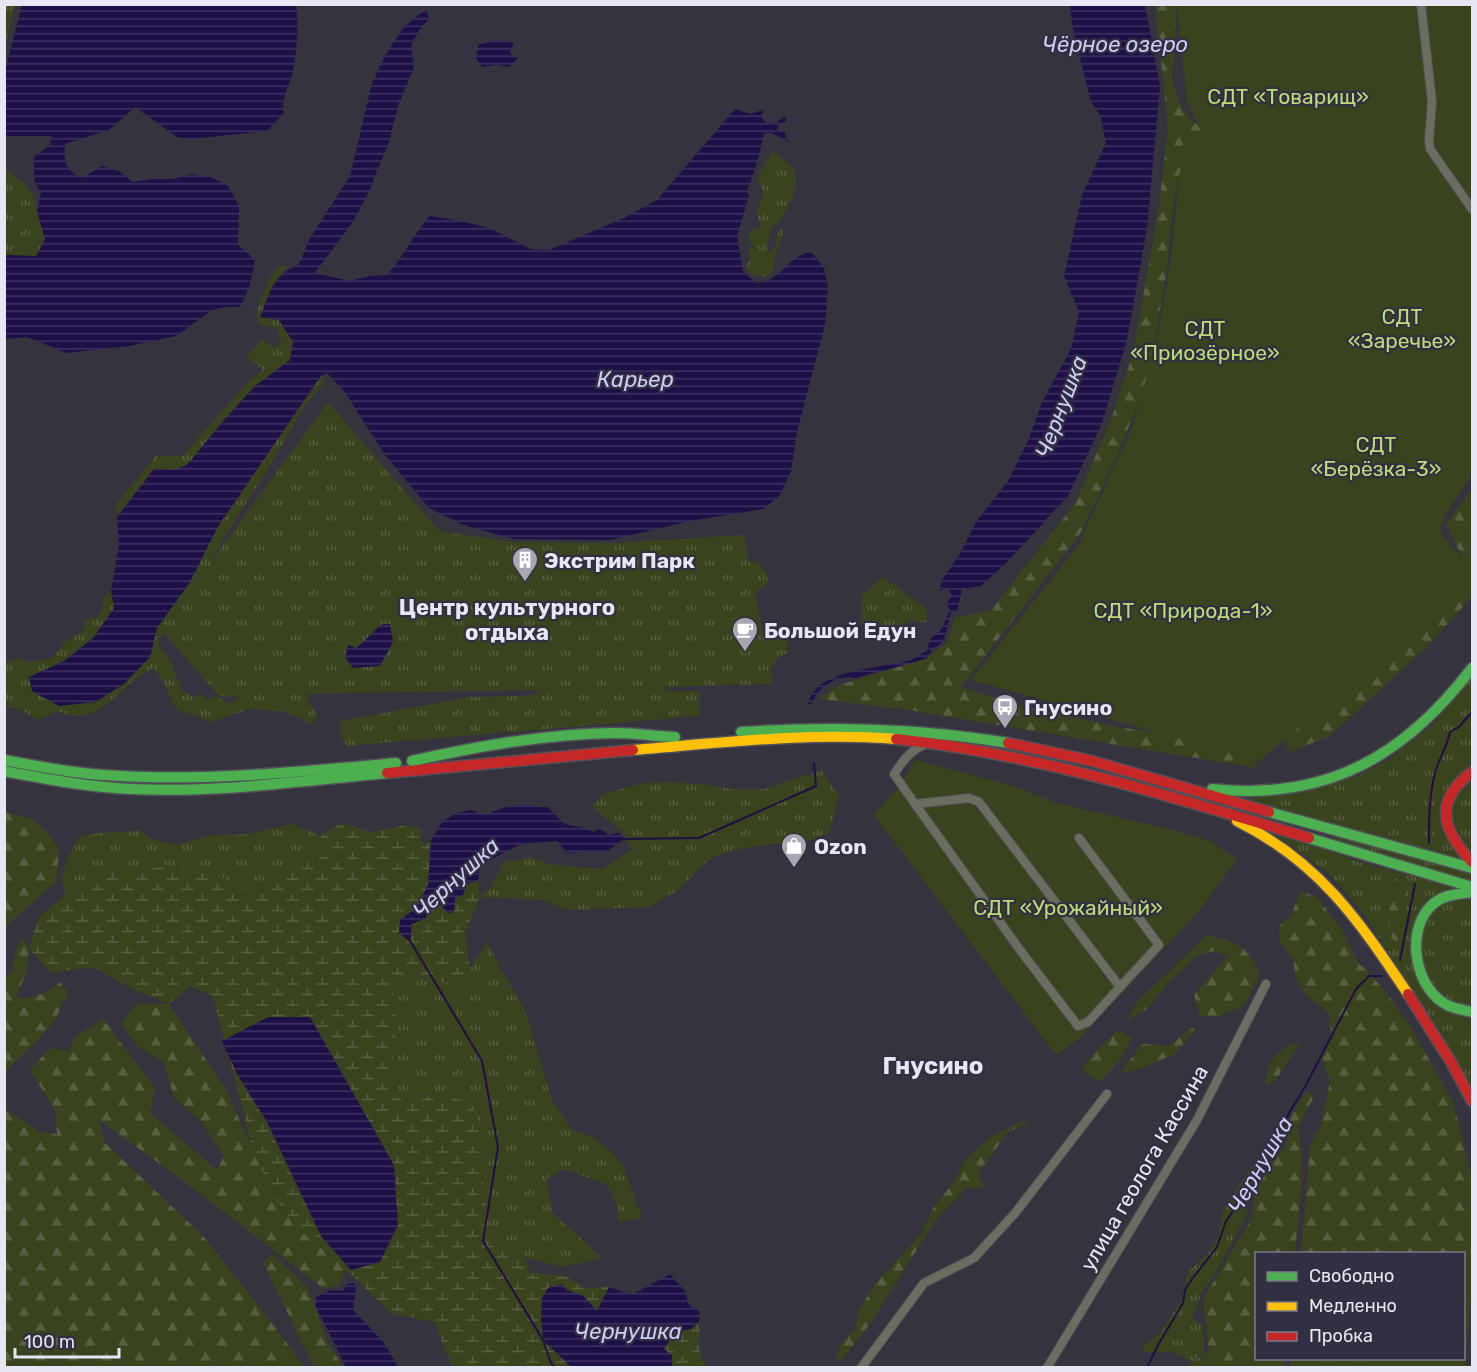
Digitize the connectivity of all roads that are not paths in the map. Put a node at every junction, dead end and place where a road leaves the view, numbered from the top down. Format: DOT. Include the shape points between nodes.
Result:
graph roads {
  1 [pos="1421,4"];
  2 [pos="1473,209"];
  3 [pos="1473,668"];
  4 [pos="930,743"];
  5 [pos="4,760"];
  6 [pos="4,771"];
  7 [pos="1473,772"];
  8 [pos="1172,783"];
  9 [pos="1169,796"];
  10 [pos="915,804"];
  11 [pos="1078,838"];
  12 [pos="1473,862"];
  13 [pos="1473,868"];
  14 [pos="1473,887"];
  15 [pos="1473,892"];
  16 [pos="1266,984"];
  17 [pos="1120,987"];
  18 [pos="1473,1012"];
  19 [pos="1107,1094"];
  20 [pos="1473,1101"];
  21 [pos="861,1368"];
  22 [pos="1047,1368"];
  1 -- 2 [label="street" via="1432,102 1430,149"];
  3 -- 8 [label="main road" via="1420,727 1389,750 1353,769 1297,786 1254,791 1219,791"];
  4 -- 6 [label="main road" via="854,737 769,740 198,788 127,789"];
  4 -- 9 [label="main road" via="1053,765"];
  4 -- 10 [label="street" via="913,750 894,774"];
  5 -- 8 [label="main road" via="63,771 154,779 229,777 813,728 954,735 1016,745"];
  7 -- 12 [label="main road" via="1452,792 1446,812 1450,833"];
  8 -- 13 [label="main road"];
  9 -- 14 [label="main road"];
  9 -- 20 [label="main road" via="1258,832 1325,883 1352,913 1392,970"];
  10 -- 17 [label="street" via="969,798 979,802"];
  10 -- 17 [label="street" via="1078,1026 1088,1022"];
  11 -- 17 [label="street" via="1159,945"];
  15 -- 18 [label="main road" via="1455,893 1429,908 1415,947 1421,974 1435,995 1453,1008"];
  16 -- 22 [label="street, улица геолога Кассина" via="1197,1120"];
  19 -- 21 [label="street" via="1016,1212 975,1258 924,1283"];
}
